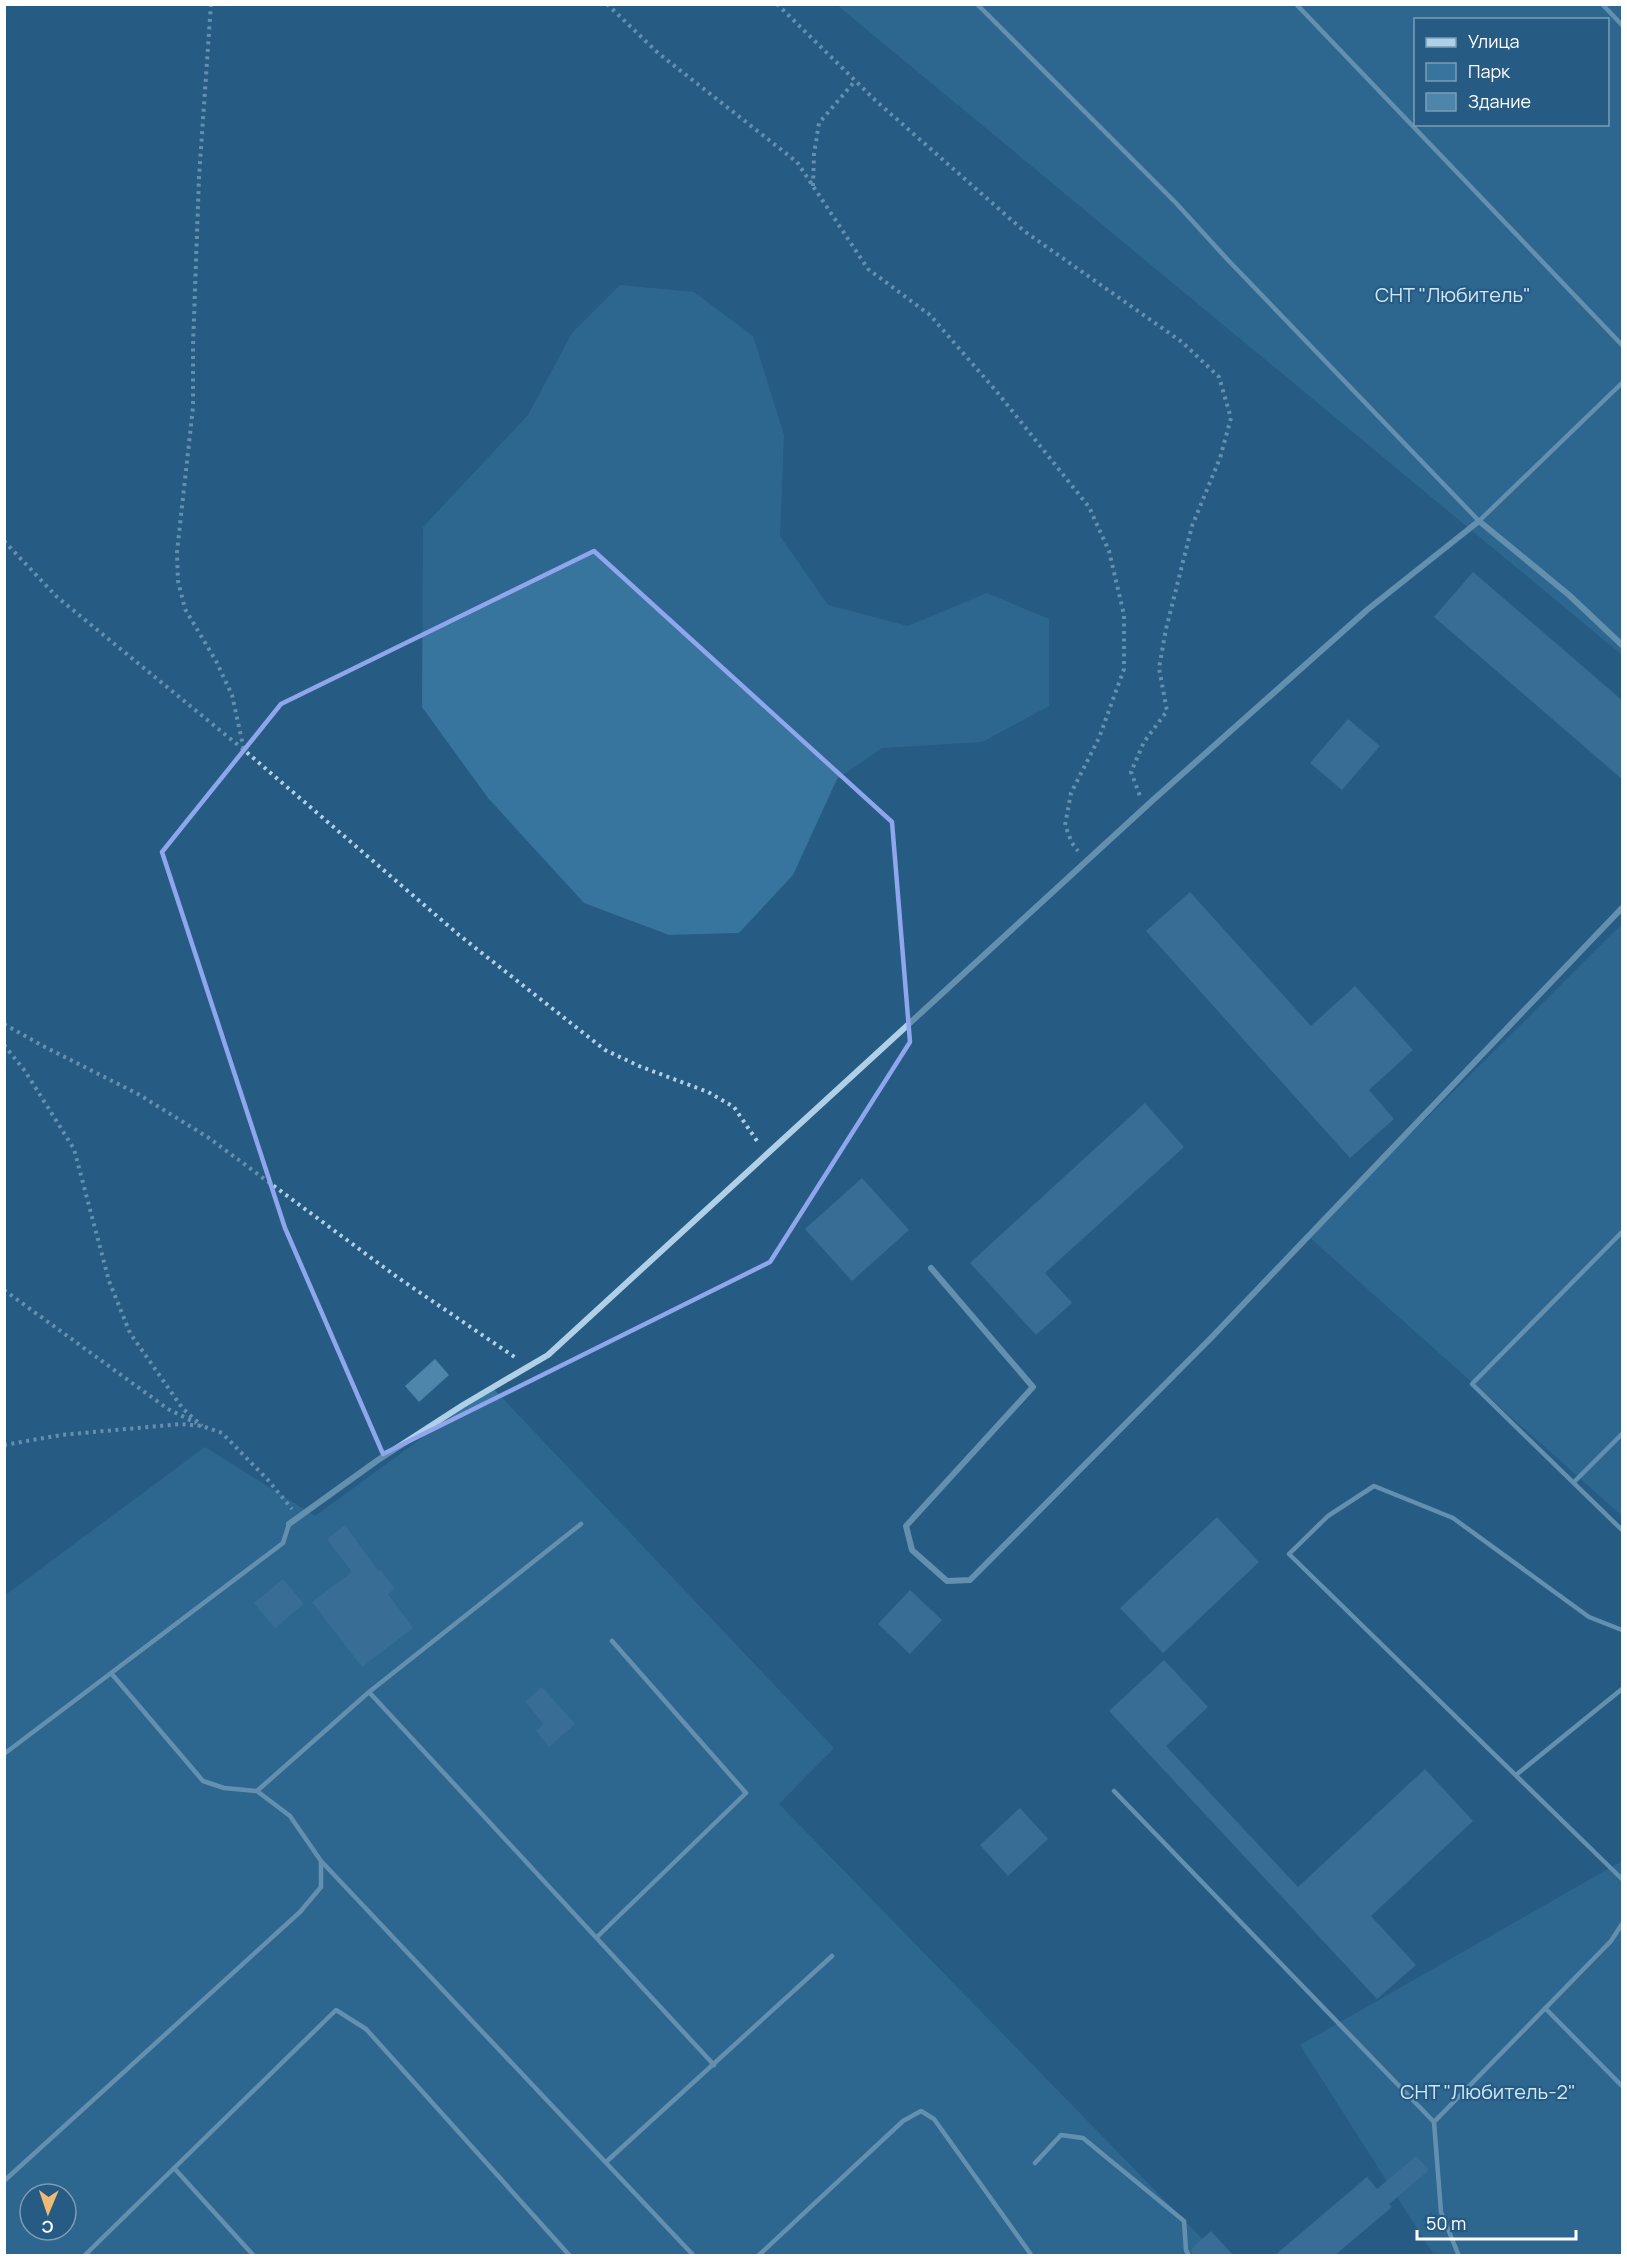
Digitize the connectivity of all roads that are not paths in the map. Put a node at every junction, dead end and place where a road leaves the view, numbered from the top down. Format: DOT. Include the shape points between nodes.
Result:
graph roads {
  1 [pos="977,4"];
  2 [pos="1296,4"];
  3 [pos="1602,4"];
  4 [pos="1623,25"];
  5 [pos="1623,345"];
  6 [pos="1623,383"];
  7 [pos="1479,521"];
  8 [pos="1623,645"];
  9 [pos="1623,908"];
  10 [pos="1623,1232"];
  11 [pos="931,1268"];
  12 [pos="1623,1434"];
  13 [pos="1574,1482"];
  14 [pos="289,1524"];
  15 [pos="581,1524"];
  16 [pos="1623,1530"];
  17 [pos="1623,1630"];
  18 [pos="612,1641"];
  19 [pos="111,1673"];
  20 [pos="1623,1689"];
  21 [pos="369,1692"];
  22 [pos="4,1754"];
  23 [pos="1516,1775"];
  24 [pos="257,1791"];
  25 [pos="1114,1791"];
  26 [pos="321,1861"];
  27 [pos="1623,1879"];
  28 [pos="1623,1924"];
  29 [pos="597,1937"];
  30 [pos="832,1956"];
  31 [pos="1545,2008"];
  32 [pos="714,2065"];
  33 [pos="1623,2086"];
  34 [pos="1434,2122"];
  35 [pos="606,2162"];
  36 [pos="1035,2163"];
  37 [pos="174,2168"];
  38 [pos="4,2181"];
  39 [pos="1028,2250"];
  40 [pos="84,2256"];
  41 [pos="254,2256"];
  42 [pos="570,2256"];
  43 [pos="694,2256"];
  44 [pos="758,2256"];
  45 [pos="1022,2256"];
  46 [pos="1032,2256"];
  47 [pos="1190,2256"];
  48 [pos="1459,2256"];
  1 -- 7 [label="lane" via="1176,203"];
  2 -- 5 [label="lane"];
  3 -- 4 [label="lane"];
  6 -- 7 [label="lane"];
  7 -- 8 [label="street"];
  7 -- 14 [label="street" via="1367,610 1144,808 556,1347 378,1460"];
  9 -- 11 [label="street" via="1210,1339 970,1580 947,1581 912,1551 906,1526 1033,1387"];
  10 -- 13 [label="lane" via="1472,1384"];
  12 -- 13 [label="lane"];
  13 -- 16 [label="lane"];
  14 -- 19 [label="lane" via="283,1543"];
  15 -- 21 [label="lane"];
  17 -- 23 [label="lane" via="1589,1617 1453,1518 1374,1486 1328,1516 1289,1554"];
  18 -- 29 [label="lane" via="746,1793"];
  19 -- 22 [label="lane"];
  19 -- 24 [label="lane" via="204,1781 224,1788"];
  20 -- 23 [label="lane"];
  21 -- 24 [label="lane"];
  21 -- 29 [label="lane"];
  23 -- 27 [label="lane"];
  24 -- 26 [label="lane" via="290,1816"];
  25 -- 34 [label="lane"];
  26 -- 35 [label="lane"];
  26 -- 38 [label="lane" via="321,1887 300,1912"];
  28 -- 31 [label="lane"];
  29 -- 32 [label="lane"];
  30 -- 32 [label="lane"];
  31 -- 33 [label="lane"];
  31 -- 34 [label="lane"];
  32 -- 35 [label="lane"];
  34 -- 48 [label="lane" via="1441,2212"];
  35 -- 43 [label="lane"];
  36 -- 47 [label="lane" via="1061,2135 1083,2138 1184,2221"];
  37 -- 40 [label="lane"];
  37 -- 41 [label="lane"];
  37 -- 42 [label="lane" via="336,2010 366,2029"];
  39 -- 44 [label="lane" via="934,2119 921,2111 903,2121"];
  39 -- 45 [label="lane"];
  39 -- 46 [label="lane"];
}
